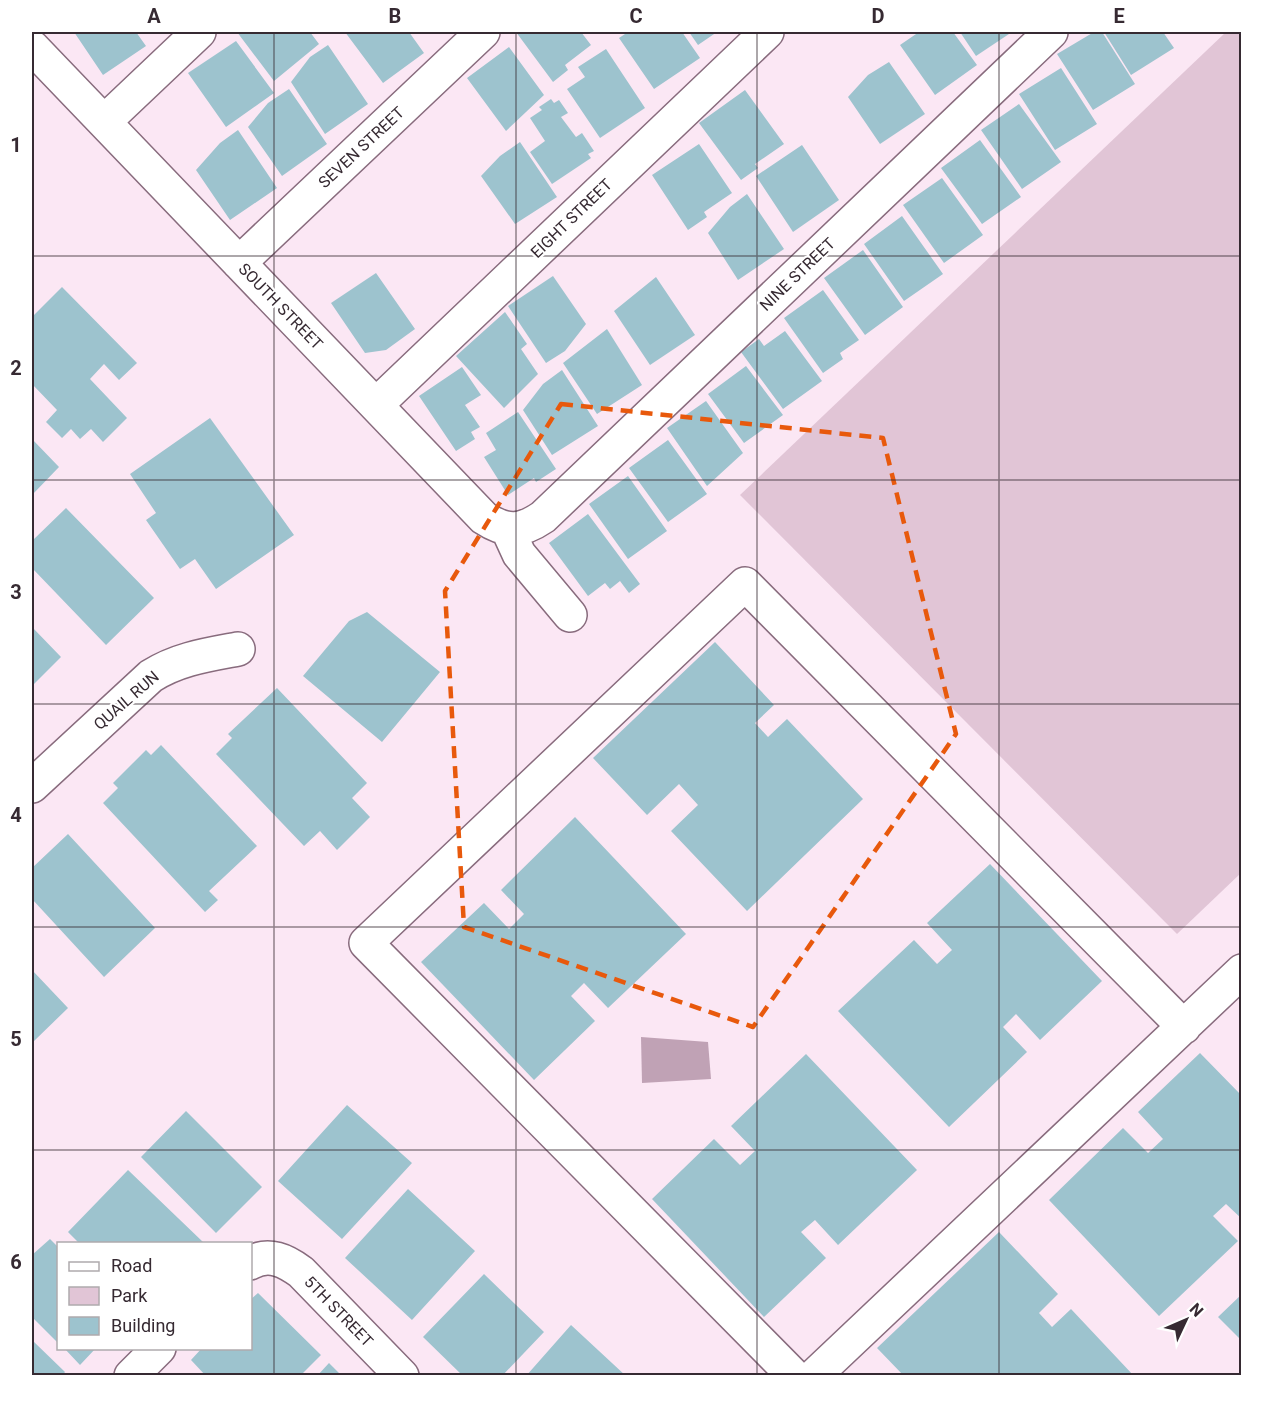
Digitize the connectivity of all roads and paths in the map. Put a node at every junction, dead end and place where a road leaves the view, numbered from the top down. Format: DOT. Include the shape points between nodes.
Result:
graph roads {
  1 [pos="199,32"];
  2 [pos="483,32"];
  3 [pos="767,32"];
  4 [pos="1051,32"];
  5 [pos="32,47"];
  6 [pos="104,122"];
  7 [pos="239,263"];
  8 [pos="376,405"];
  9 [pos="508,530"];
  10 [pos="570,615"];
  11 [pos="238,649"];
  12 [pos="32,786"];
  13 [pos="1242,971"];
  14 [pos="1184,1027"];
  15 [pos="260,1260"];
  16 [pos="157,1350"];
  17 [pos="130,1376"];
  18 [pos="402,1376"];
  19 [pos="794,1376"];
  20 [pos="814,1376"];
  1 -- 6 [label="lane"];
  2 -- 7 [label="lane, SEVEN STREET"];
  3 -- 8 [label="lane, EIGHT STREET"];
  4 -- 9 [label="lane, NINE STREET" via="543,517 521,529"];
  5 -- 6 [label="lane, SOUTH STREET"];
  6 -- 7 [label="lane, SOUTH STREET"];
  7 -- 8 [label="lane, SOUTH STREET"];
  8 -- 9 [label="lane, SOUTH STREET" via="484,518"];
  9 -- 10 [label="lane" via="519,554"];
  11 -- 12 [label="lane, QUAIL RUN" via="188,658 151,676"];
  13 -- 14 [label="lane"];
  14 -- 19 [label="lane" via="745,584 366,943"];
  14 -- 20 [label="lane"];
  15 -- 18 [label="lane, 5TH STREET" via="287,1262 301,1272"];
  16 -- 17 [label="lane"];
}
